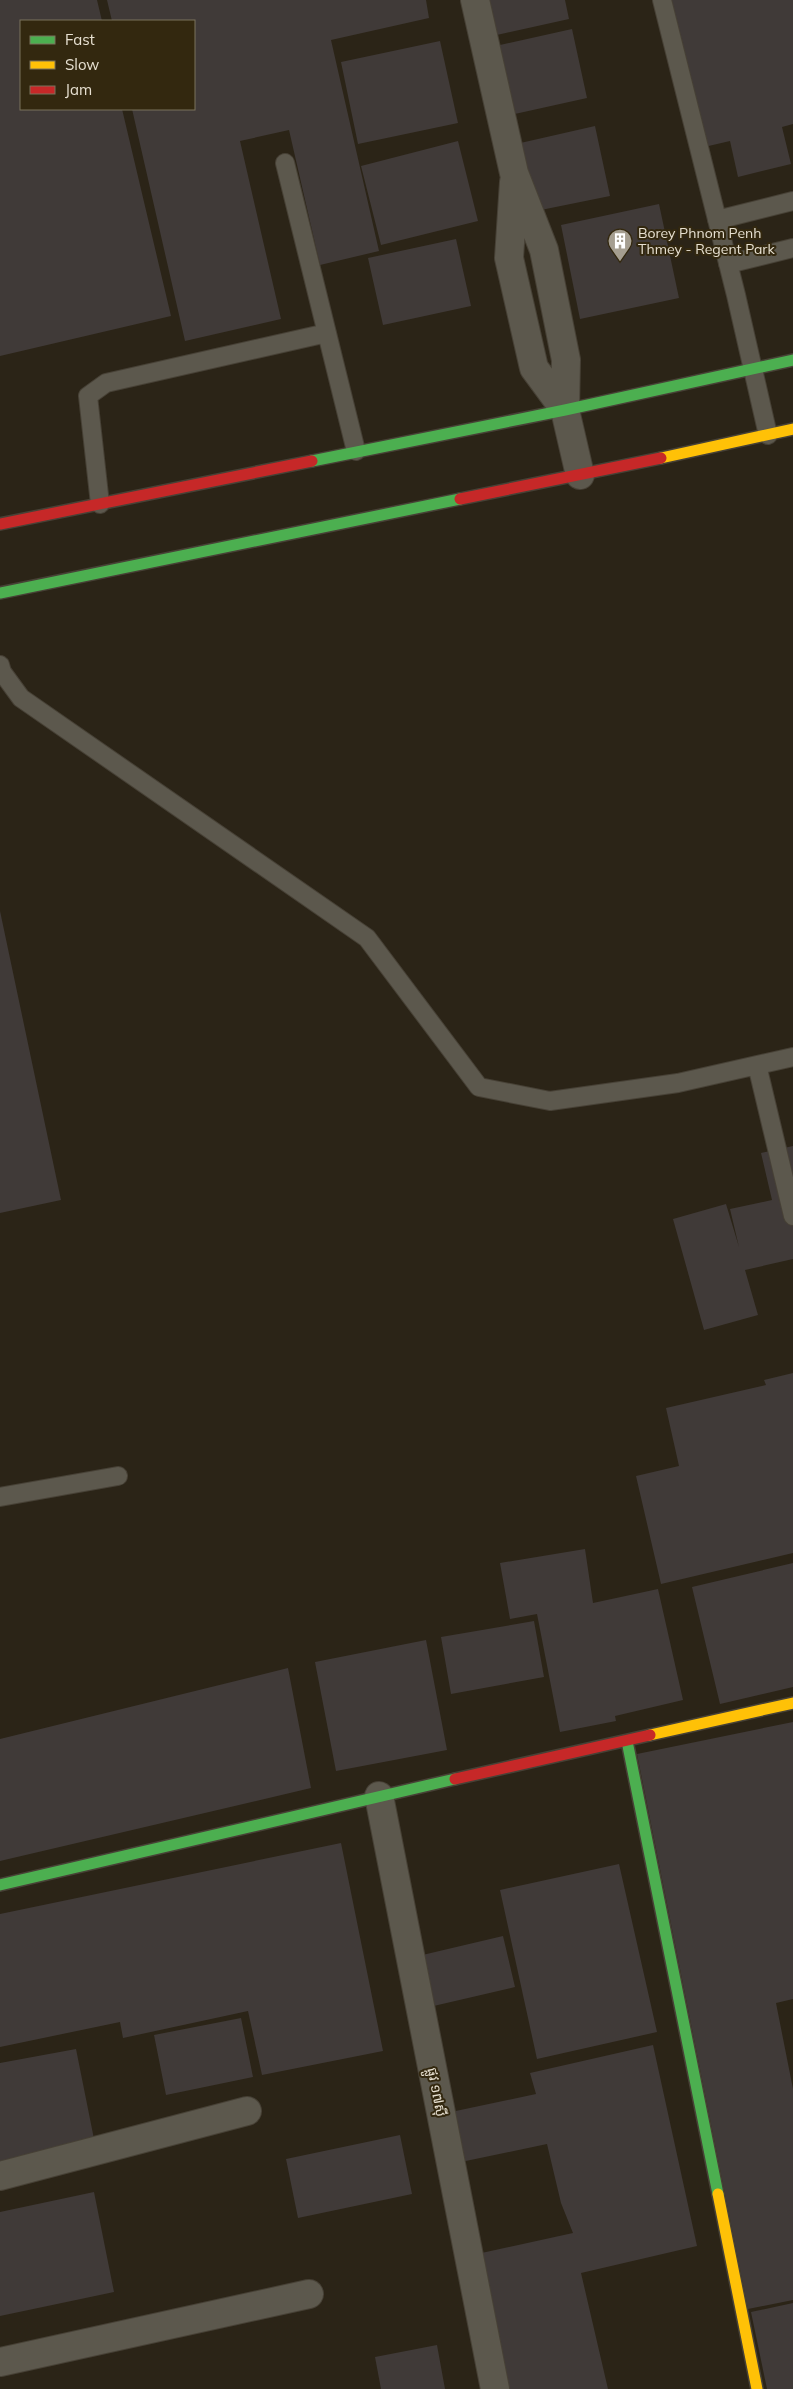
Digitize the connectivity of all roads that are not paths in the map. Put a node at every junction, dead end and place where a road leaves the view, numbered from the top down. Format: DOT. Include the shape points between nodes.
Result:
graph roads {
  1 [pos="475,0"];
  2 [pos="662,0"];
  3 [pos="285,163"];
  4 [pos="793,201"];
  5 [pos="717,220"];
  6 [pos="793,248"];
  7 [pos="728,264"];
  8 [pos="327,334"];
  9 [pos="793,360"];
  10 [pos="753,369"];
  11 [pos="565,410"];
  12 [pos="793,429"];
  13 [pos="768,435"];
  14 [pos="356,451"];
  15 [pos="580,475"];
  16 [pos="100,504"];
  17 [pos="0,524"];
  18 [pos="0,593"];
  19 [pos="0,664"];
  20 [pos="793,1057"];
  21 [pos="757,1065"];
  22 [pos="793,1216"];
  23 [pos="118,1476"];
  24 [pos="0,1497"];
  25 [pos="793,1703"];
  26 [pos="626,1741"];
  27 [pos="379,1796"];
  28 [pos="0,1885"];
  29 [pos="247,2110"];
  30 [pos="0,2176"];
  31 [pos="309,2294"];
  32 [pos="0,2362"];
  33 [pos="495,2389"];
  34 [pos="757,2389"];
  1 -- 11 [label="street" via="514,173 544,250 566,360"];
  2 -- 5 [label="lane"];
  3 -- 8 [label="lane"];
  4 -- 5 [label="lane"];
  5 -- 7 [label="lane"];
  6 -- 7 [label="lane"];
  7 -- 10 [label="lane"];
  8 -- 14 [label="lane"];
  8 -- 16 [label="lane" via="106,383 88,396"];
  9 -- 10 [label="main road"];
  10 -- 11 [label="main road"];
  10 -- 13 [label="lane"];
  11 -- 14 [label="main road"];
  11 -- 15 [label="street"];
  12 -- 13 [label="main road"];
  13 -- 15 [label="main road"];
  14 -- 16 [label="main road"];
  15 -- 18 [label="main road"];
  16 -- 17 [label="main road"];
  19 -- 21 [label="lane" via="2,672 21,698 366,938 479,1087 550,1101 678,1083"];
  20 -- 21 [label="lane"];
  21 -- 22 [label="lane"];
  23 -- 24 [label="lane"];
  25 -- 26 [label="main road"];
  26 -- 27 [label="main road"];
  26 -- 34 [label="main road"];
  27 -- 28 [label="main road"];
  27 -- 33 [label="street, ផ្លូវ ១៧ស៊ី"];
  29 -- 30 [label="street"];
  31 -- 32 [label="street"];
}
